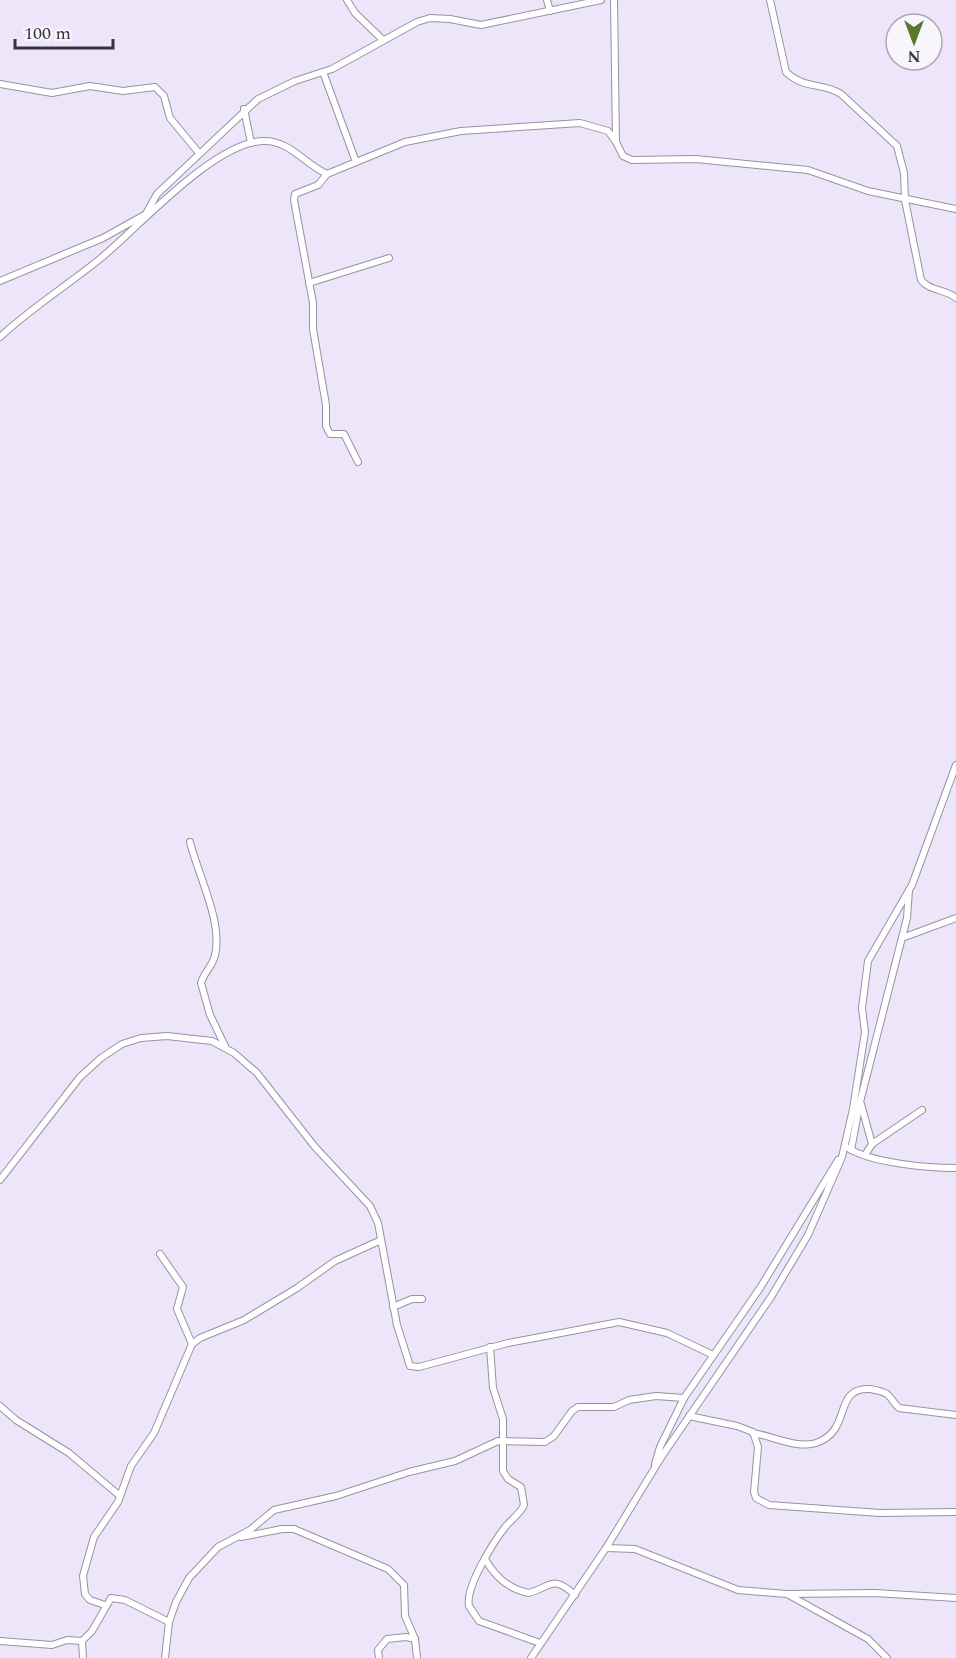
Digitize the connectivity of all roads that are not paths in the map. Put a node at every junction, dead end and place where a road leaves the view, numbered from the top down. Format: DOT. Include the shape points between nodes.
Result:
graph roads {
  1 [pos="347,0"];
  2 [pos="547,0"];
  3 [pos="601,0"];
  4 [pos="614,0"];
  5 [pos="770,0"];
  6 [pos="550,11"];
  7 [pos="383,40"];
  8 [pos="323,72"];
  9 [pos="0,84"];
  10 [pos="244,109"];
  11 [pos="616,142"];
  12 [pos="251,143"];
  13 [pos="199,153"];
  14 [pos="356,162"];
  15 [pos="327,174"];
  16 [pos="905,200"];
  17 [pos="956,209"];
  18 [pos="146,214"];
  19 [pos="389,258"];
  20 [pos="0,281"];
  21 [pos="309,283"];
  22 [pos="956,298"];
  23 [pos="0,337"];
  24 [pos="358,462"];
  25 [pos="956,765"];
  26 [pos="190,842"];
  27 [pos="909,890"];
  28 [pos="956,918"];
  29 [pos="902,938"];
  30 [pos="225,1047"];
  31 [pos="856,1095"];
  32 [pos="860,1102"];
  33 [pos="922,1110"];
  34 [pos="872,1144"];
  35 [pos="845,1145"];
  36 [pos="851,1150"];
  37 [pos="865,1155"];
  38 [pos="842,1157"];
  39 [pos="956,1168"];
  40 [pos="0,1180"];
  41 [pos="380,1241"];
  42 [pos="160,1254"];
  43 [pos="422,1299"];
  44 [pos="393,1307"];
  45 [pos="192,1344"];
  46 [pos="490,1347"];
  47 [pos="713,1355"];
  48 [pos="684,1398"];
  49 [pos="0,1406"];
  50 [pos="956,1415"];
  51 [pos="689,1416"];
  52 [pos="753,1432"];
  53 [pos="504,1440"];
  54 [pos="655,1467"];
  55 [pos="120,1496"];
  56 [pos="956,1512"];
  57 [pos="234,1539"];
  58 [pos="606,1548"];
  59 [pos="485,1559"];
  60 [pos="787,1594"];
  61 [pos="575,1595"];
  62 [pos="956,1598"];
  63 [pos="105,1605"];
  64 [pos="169,1622"];
  65 [pos="415,1639"];
  66 [pos="0,1641"];
  67 [pos="82,1641"];
  68 [pos="540,1643"];
  69 [pos="83,1658"];
  70 [pos="165,1658"];
  71 [pos="379,1658"];
  72 [pos="417,1658"];
  73 [pos="531,1658"];
  74 [pos="887,1658"];
  1 -- 7 [label="street"];
  2 -- 6 [label="street"];
  3 -- 6 [label="street"];
  4 -- 11 [label="street"];
  5 -- 16 [label="street" via="786,72 805,85 837,91 885,132 897,146"];
  6 -- 7 [label="street" via="482,26 430,18"];
  7 -- 8 [label="street"];
  8 -- 10 [label="street" via="295,81"];
  8 -- 14 [label="street"];
  9 -- 13 [label="street" via="52,93 90,86 123,91 155,87 164,96 170,118"];
  10 -- 12 [label="street"];
  10 -- 13 [label="street"];
  11 -- 14 [label="street" via="608,131 580,123 512,127 420,137"];
  11 -- 16 [label="street" via="623,156 632,160 696,159 808,170"];
  12 -- 15 [label="street" via="279,143"];
  12 -- 18 [label="street" via="226,153"];
  13 -- 18 [label="street" via="157,194"];
  14 -- 15 [label="street"];
  15 -- 21 [label="street" via="318,185 294,197"];
  16 -- 17 [label="street"];
  16 -- 22 [label="street" via="921,280"];
  18 -- 20 [label="street" via="103,238"];
  18 -- 23 [label="street" via="115,246"];
  19 -- 21 [label="street"];
  21 -- 24 [label="street" via="327,431 344,434"];
  25 -- 27 [label="street"];
  26 -- 30 [label="street" via="216,934 215,955 201,983"];
  27 -- 29 [label="street"];
  27 -- 31 [label="street" via="868,961 862,1008 865,1032"];
  28 -- 29 [label="street"];
  29 -- 32 [label="street"];
  30 -- 40 [label="street" via="199,1038 167,1036 122,1044 80,1077"];
  30 -- 41 [label="street" via="257,1073 315,1147 369,1203 378,1223"];
  31 -- 32 [label="street"];
  31 -- 35 [label="street"];
  32 -- 34 [label="street"];
  32 -- 36 [label="street"];
  33 -- 34 [label="street"];
  34 -- 37 [label="street"];
  35 -- 36 [label="street"];
  35 -- 38 [label="street"];
  36 -- 37 [label="street"];
  37 -- 39 [label="street"];
  38 -- 47 [label="street"];
  38 -- 51 [label="street" via="798,1252"];
  41 -- 44 [label="street"];
  41 -- 45 [label="street" via="335,1261 244,1320"];
  42 -- 45 [label="street" via="183,1287 177,1309"];
  43 -- 44 [label="street"];
  44 -- 46 [label="street" via="410,1366 442,1362"];
  45 -- 55 [label="street" via="154,1433 131,1466"];
  46 -- 47 [label="street" via="619,1322 668,1333"];
  46 -- 53 [label="street" via="493,1388 504,1419"];
  47 -- 48 [label="street"];
  48 -- 53 [label="street" via="647,1397 614,1407 578,1407 545,1442"];
  48 -- 54 [label="street" via="660,1447"];
  49 -- 55 [label="street" via="69,1453"];
  50 -- 52 [label="street" via="899,1408 882,1391 861,1389 847,1399 840,1425 820,1442 804,1444"];
  51 -- 52 [label="street"];
  51 -- 54 [label="street"];
  52 -- 56 [label="street" via="758,1447 754,1492 761,1502 880,1513"];
  53 -- 57 [label="street" via="455,1461 274,1510"];
  53 -- 59 [label="street" via="504,1471 508,1479 521,1487 524,1505"];
  54 -- 58 [label="street"];
  55 -- 63 [label="street" via="94,1537 83,1575 85,1594"];
  57 -- 64 [label="street" via="211,1553 189,1578"];
  57 -- 65 [label="street" via="282,1528 294,1530 388,1569 404,1585 405,1616"];
  58 -- 60 [label="street" via="635,1549 732,1589"];
  58 -- 61 [label="street"];
  59 -- 61 [label="street" via="495,1576 517,1589 529,1593 551,1583"];
  59 -- 68 [label="street" via="468,1600 475,1616 479,1621"];
  60 -- 62 [label="street" via="875,1593"];
  60 -- 74 [label="street" via="868,1640"];
  61 -- 68 [label="street"];
  63 -- 64 [label="street" via="111,1598 117,1598"];
  63 -- 67 [label="street"];
  64 -- 70 [label="street"];
  65 -- 71 [label="street" via="387,1639 378,1650"];
  65 -- 72 [label="street"];
  66 -- 67 [label="street" via="52,1645"];
  67 -- 69 [label="street"];
  68 -- 73 [label="street"];
}
